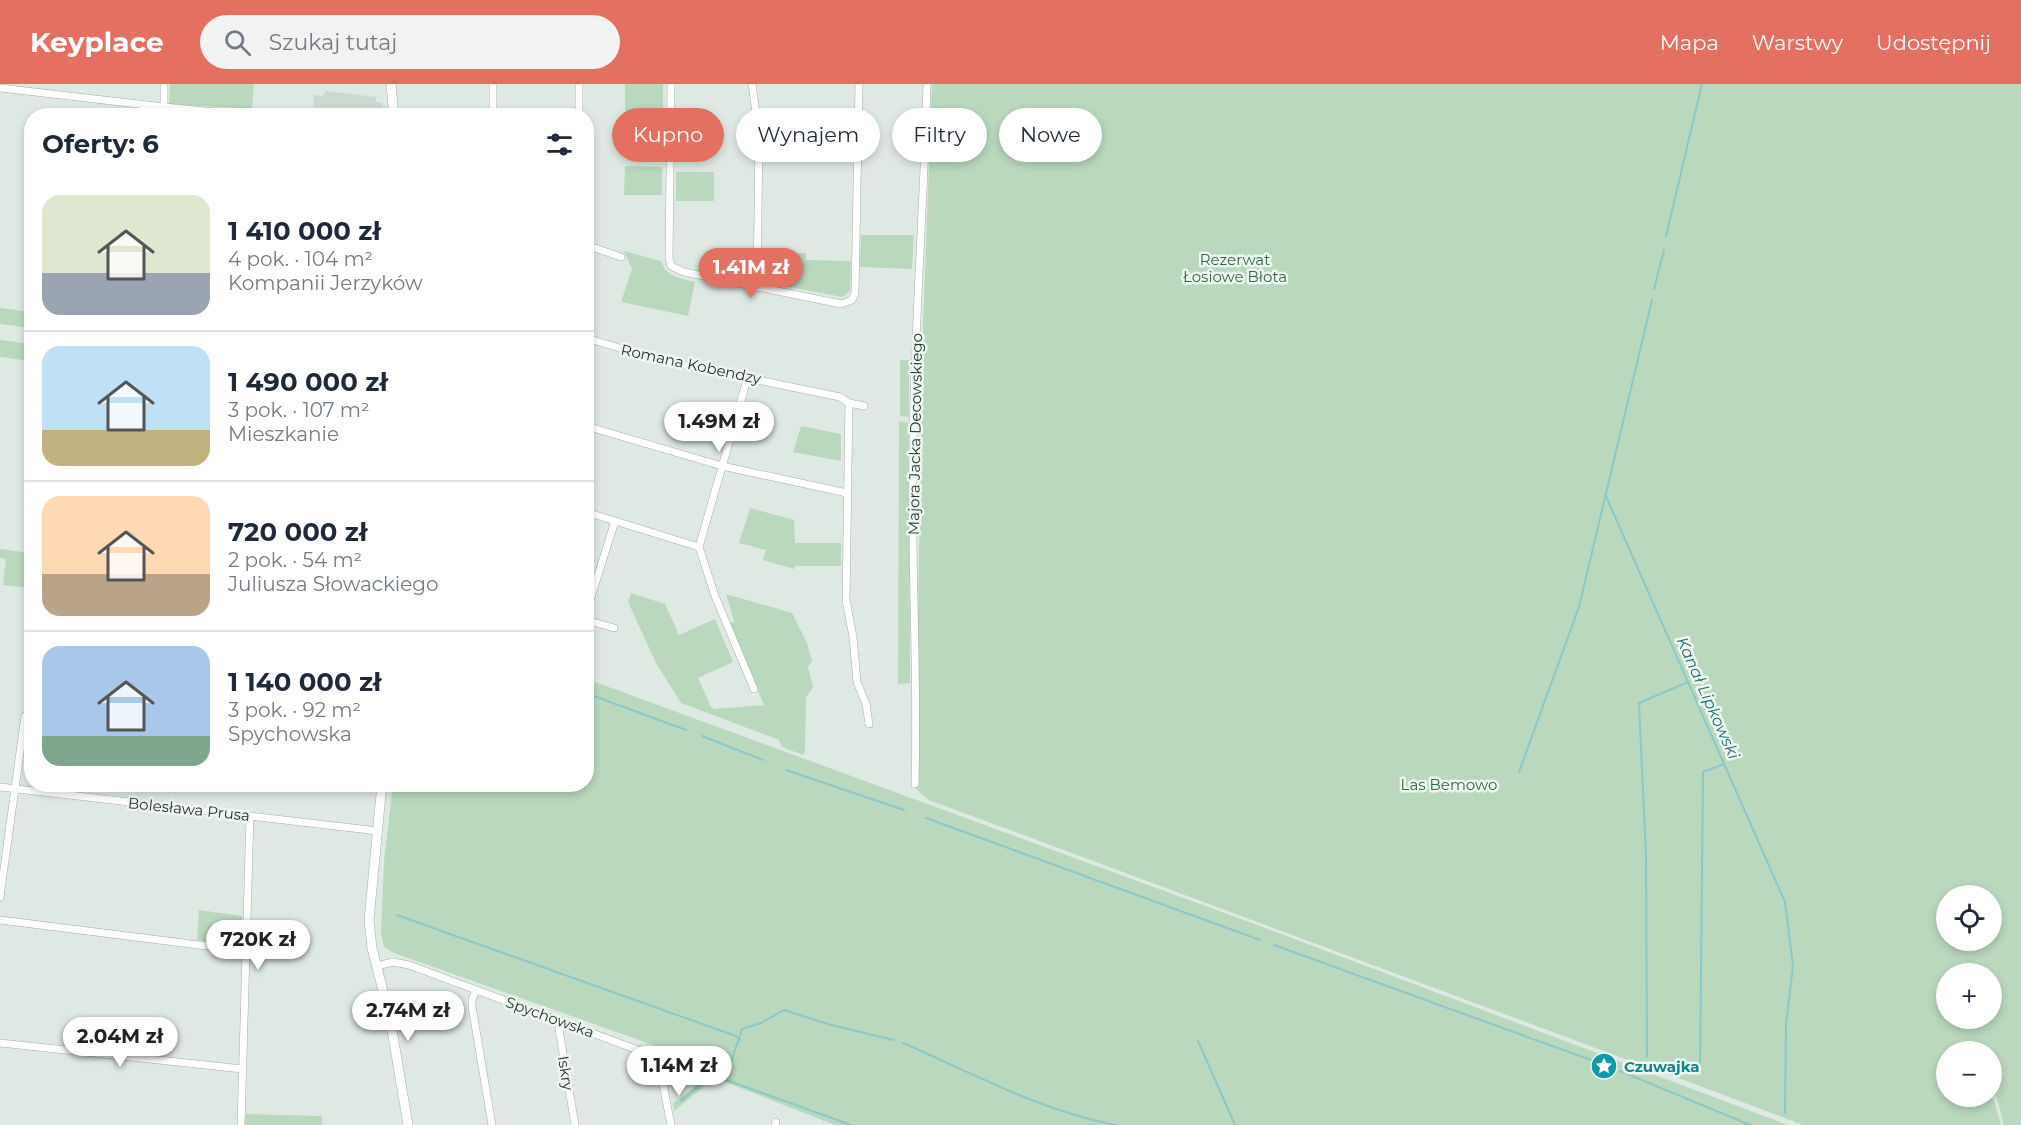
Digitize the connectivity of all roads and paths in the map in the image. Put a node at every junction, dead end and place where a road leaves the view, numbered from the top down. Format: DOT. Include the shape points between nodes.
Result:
graph roads {
  1 [pos="164,84"];
  2 [pos="391,84"];
  3 [pos="493,84"];
  4 [pos="579,84"];
  5 [pos="671,84"];
  6 [pos="752,84"];
  7 [pos="859,84"];
  8 [pos="927,84"];
  9 [pos="0,88"];
  10 [pos="164,107"];
  11 [pos="174,108"];
  12 [pos="393,108"];
  13 [pos="493,108"];
  14 [pos="579,108"];
  15 [pos="594,248"];
  16 [pos="621,257"];
  17 [pos="757,288"];
  18 [pos="594,340"];
  19 [pos="748,376"];
  20 [pos="849,403"];
  21 [pos="864,405"];
  22 [pos="594,428"];
  23 [pos="722,466"];
  24 [pos="847,493"];
  25 [pos="594,514"];
  26 [pos="615,521"];
  27 [pos="699,547"];
  28 [pos="595,587"];
  29 [pos="594,590"];
  30 [pos="594,622"];
  31 [pos="614,628"];
  32 [pos="754,688"];
  33 [pos="24,723"];
  34 [pos="869,724"];
  35 [pos="915,784"];
  36 [pos="0,787"];
  37 [pos="15,789"];
  38 [pos="24,790"];
  39 [pos="41,792"];
  40 [pos="381,792"];
  41 [pos="250,816"];
  42 [pos="378,831"];
  43 [pos="0,897"];
  44 [pos="0,920"];
  45 [pos="247,951"];
  46 [pos="377,966"];
  47 [pos="476,990"];
  48 [pos="564,1022"];
  49 [pos="0,1043"];
  50 [pos="243,1069"];
  51 [pos="241,1125"];
  52 [pos="408,1125"];
  53 [pos="492,1125"];
  54 [pos="575,1125"];
  55 [pos="671,1125"];
  1 -- 10 [label="street"];
  2 -- 12 [label="street"];
  3 -- 13 [label="street"];
  4 -- 14 [label="street"];
  5 -- 17 [label="street" via="671,266"];
  6 -- 17 [label="street" via="759,134"];
  7 -- 17 [label="street" via="852,300 841,304"];
  8 -- 35 [label="street, Majora Jacka Decowskiego" via="913,451"];
  9 -- 10 [label="street"];
  10 -- 11 [label="street"];
  15 -- 16 [label="street"];
  18 -- 19 [label="street, Romana Kobendzy" via="656,359"];
  19 -- 20 [label="street, Romana Kobendzy" via="840,397"];
  19 -- 23 [label="street"];
  20 -- 21 [label="street, Romana Kobendzy"];
  20 -- 24 [label="street"];
  22 -- 23 [label="street"];
  23 -- 24 [label="street"];
  23 -- 27 [label="street"];
  24 -- 34 [label="street" via="846,607 857,682"];
  25 -- 26 [label="street"];
  26 -- 27 [label="street"];
  26 -- 28 [label="street"];
  27 -- 32 [label="street"];
  28 -- 29 [label="street"];
  30 -- 31 [label="street"];
  33 -- 37 [label="street"];
  36 -- 37 [label="street, Bolesława Prusa"];
  37 -- 38 [label="street, Bolesława Prusa"];
  37 -- 43 [label="street"];
  39 -- 41 [label="street, Bolesława Prusa"];
  40 -- 42 [label="street"];
  41 -- 42 [label="street, Bolesława Prusa"];
  41 -- 45 [label="street"];
  42 -- 46 [label="street" via="369,920"];
  44 -- 45 [label="street"];
  45 -- 50 [label="street"];
  46 -- 47 [label="street, Spychowska" via="400,963"];
  46 -- 52 [label="street"];
  47 -- 48 [label="street, Spychowska"];
  47 -- 53 [label="street" via="472,1006"];
  48 -- 54 [label="street, Iskry" via="559,1029"];
  48 -- 55 [label="street, Spychowska" via="654,1056"];
  49 -- 50 [label="street"];
  50 -- 51 [label="street"];
}
